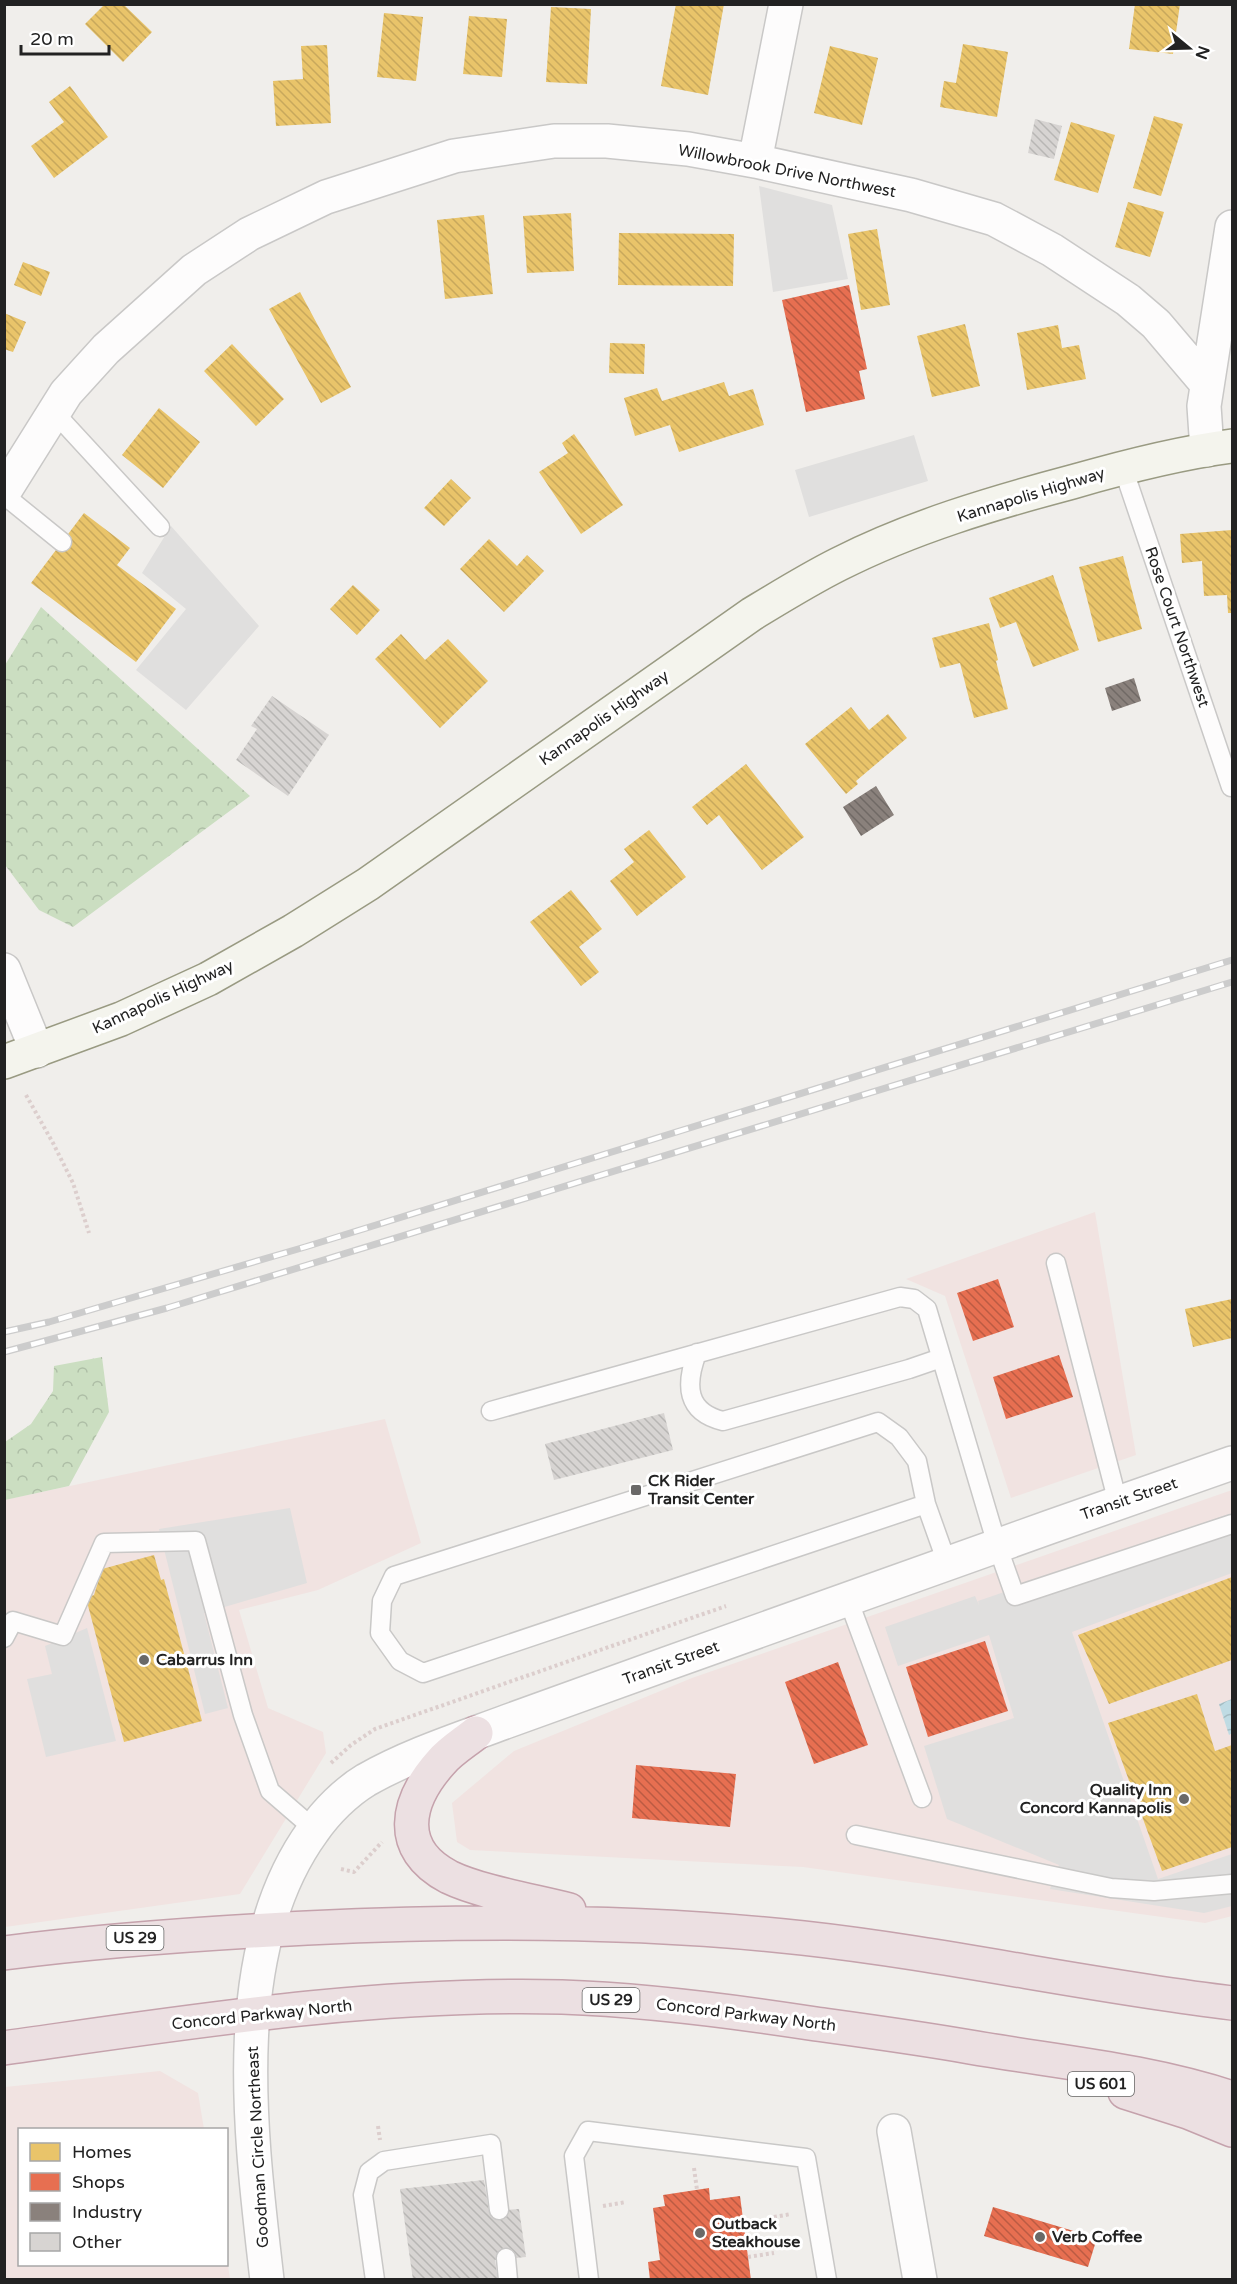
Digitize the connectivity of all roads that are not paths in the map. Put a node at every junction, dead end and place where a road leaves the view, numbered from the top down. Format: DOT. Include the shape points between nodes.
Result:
graph roads {
  1 [pos="786,4"];
  2 [pos="755,161"];
  3 [pos="1233,227"];
  4 [pos="1206,395"];
  5 [pos="54,412"];
  6 [pos="1220,448"];
  7 [pos="1123,468"];
  8 [pos="4,493"];
  9 [pos="160,527"];
  10 [pos="62,542"];
  11 [pos="1231,787"];
  12 [pos="4,970"];
  13 [pos="37,1051"];
  14 [pos="4,1062"];
  15 [pos="1056,1263"];
  16 [pos="697,1353"];
  17 [pos="941,1358"];
  18 [pos="491,1411"];
  19 [pos="1233,1463"];
  20 [pos="1118,1503"];
  21 [pos="926,1504"];
  22 [pos="1233,1524"];
  23 [pos="997,1545"];
  24 [pos="947,1563"];
  25 [pos="848,1599"];
  26 [pos="4,1638"];
  27 [pos="476,1733"];
  28 [pos="922,1798"];
  29 [pos="314,1829"];
  30 [pos="856,1835"];
  31 [pos="1233,1884"];
  32 [pos="641,1927"];
  33 [pos="266,1930"];
  34 [pos="4,1953"];
  35 [pos="1233,2003"];
  36 [pos="252,2014"];
  37 [pos="968,2046"];
  38 [pos="4,2048"];
  39 [pos="1233,2098"];
  40 [pos="1233,2130"];
  41 [pos="894,2131"];
  42 [pos="499,2210"];
  43 [pos="506,2258"];
  44 [pos="267,2280"];
  45 [pos="375,2280"];
  46 [pos="508,2280"];
  47 [pos="589,2280"];
  48 [pos="827,2280"];
  49 [pos="920,2280"];
  1 -- 2 [label="street"];
  2 -- 4 [label="street, Willowbrook Drive Northwest" via="911,195 994,219 1052,250 1128,300 1156,324"];
  2 -- 5 [label="street, Willowbrook Drive Northwest" via="688,149 607,141 554,141 454,156 326,197 249,234 194,270 106,349"];
  3 -- 4 [label="street"];
  4 -- 6 [label="street"];
  5 -- 8 [label="street, Willowbrook Drive Northwest"];
  5 -- 9 [label="lane"];
  6 -- 7 [label="main road, Kannapolis Highway"];
  7 -- 11 [label="lane, Rose Court Northwest"];
  7 -- 13 [label="main road, Kannapolis Highway" via="999,501 840,563 752,614 368,884 293,931 208,979 121,1019"];
  8 -- 10 [label="lane"];
  12 -- 13 [label="street"];
  13 -- 14 [label="main road, Kannapolis Highway"];
  15 -- 20 [label="lane"];
  16 -- 17 [label="lane" via="900,1297 914,1299 927,1309"];
  16 -- 17 [label="lane" via="690,1372 693,1401 706,1417 723,1421"];
  16 -- 18 [label="lane"];
  17 -- 23 [label="lane"];
  19 -- 20 [label="street, Transit Street"];
  20 -- 23 [label="street, Transit Street"];
  21 -- 21 [label="lane" via="917,1461 899,1437 878,1422 394,1576 382,1601 380,1633 400,1661 423,1673"];
  21 -- 24 [label="lane"];
  22 -- 23 [label="lane" via="1015,1596"];
  23 -- 24 [label="street, Transit Street"];
  24 -- 25 [label="street, Transit Street"];
  25 -- 27 [label="street, Transit Street"];
  25 -- 28 [label="lane"];
  26 -- 29 [label="lane" via="13,1621 63,1636 104,1543 196,1541 243,1715 270,1791"];
  27 -- 29 [label="street, Transit Street" via="360,1784"];
  27 -- 32 [label="highway" via="441,1761 420,1792 410,1819 420,1853 450,1877 482,1888"];
  29 -- 33 [label="street, Transit Street" via="285,1879"];
  30 -- 31 [label="lane" via="1111,1888 1154,1891"];
  32 -- 33 [label="highway, US 29" via="520,1922"];
  32 -- 35 [label="highway, US 29" via="802,1938"];
  33 -- 34 [label="highway, US 29" via="157,1936"];
  33 -- 36 [label="street, Transit Street"];
  36 -- 37 [label="highway, Concord Parkway North / US 29" via="409,2000 563,1997 741,2012"];
  36 -- 38 [label="highway, Concord Parkway North / US 29"];
  36 -- 44 [label="street, Goodman Circle Northeast" via="255,2157"];
  37 -- 39 [label="highway, Concord Parkway North / US 29" via="1132,2074"];
  37 -- 40 [label="highway, US 601" via="1156,2101"];
  41 -- 49 [label="street"];
  42 -- 45 [label="lane" via="491,2144 384,2160 369,2172 363,2195"];
  43 -- 46 [label="lane"];
  47 -- 48 [label="lane" via="574,2156 588,2131 806,2158"];
}
